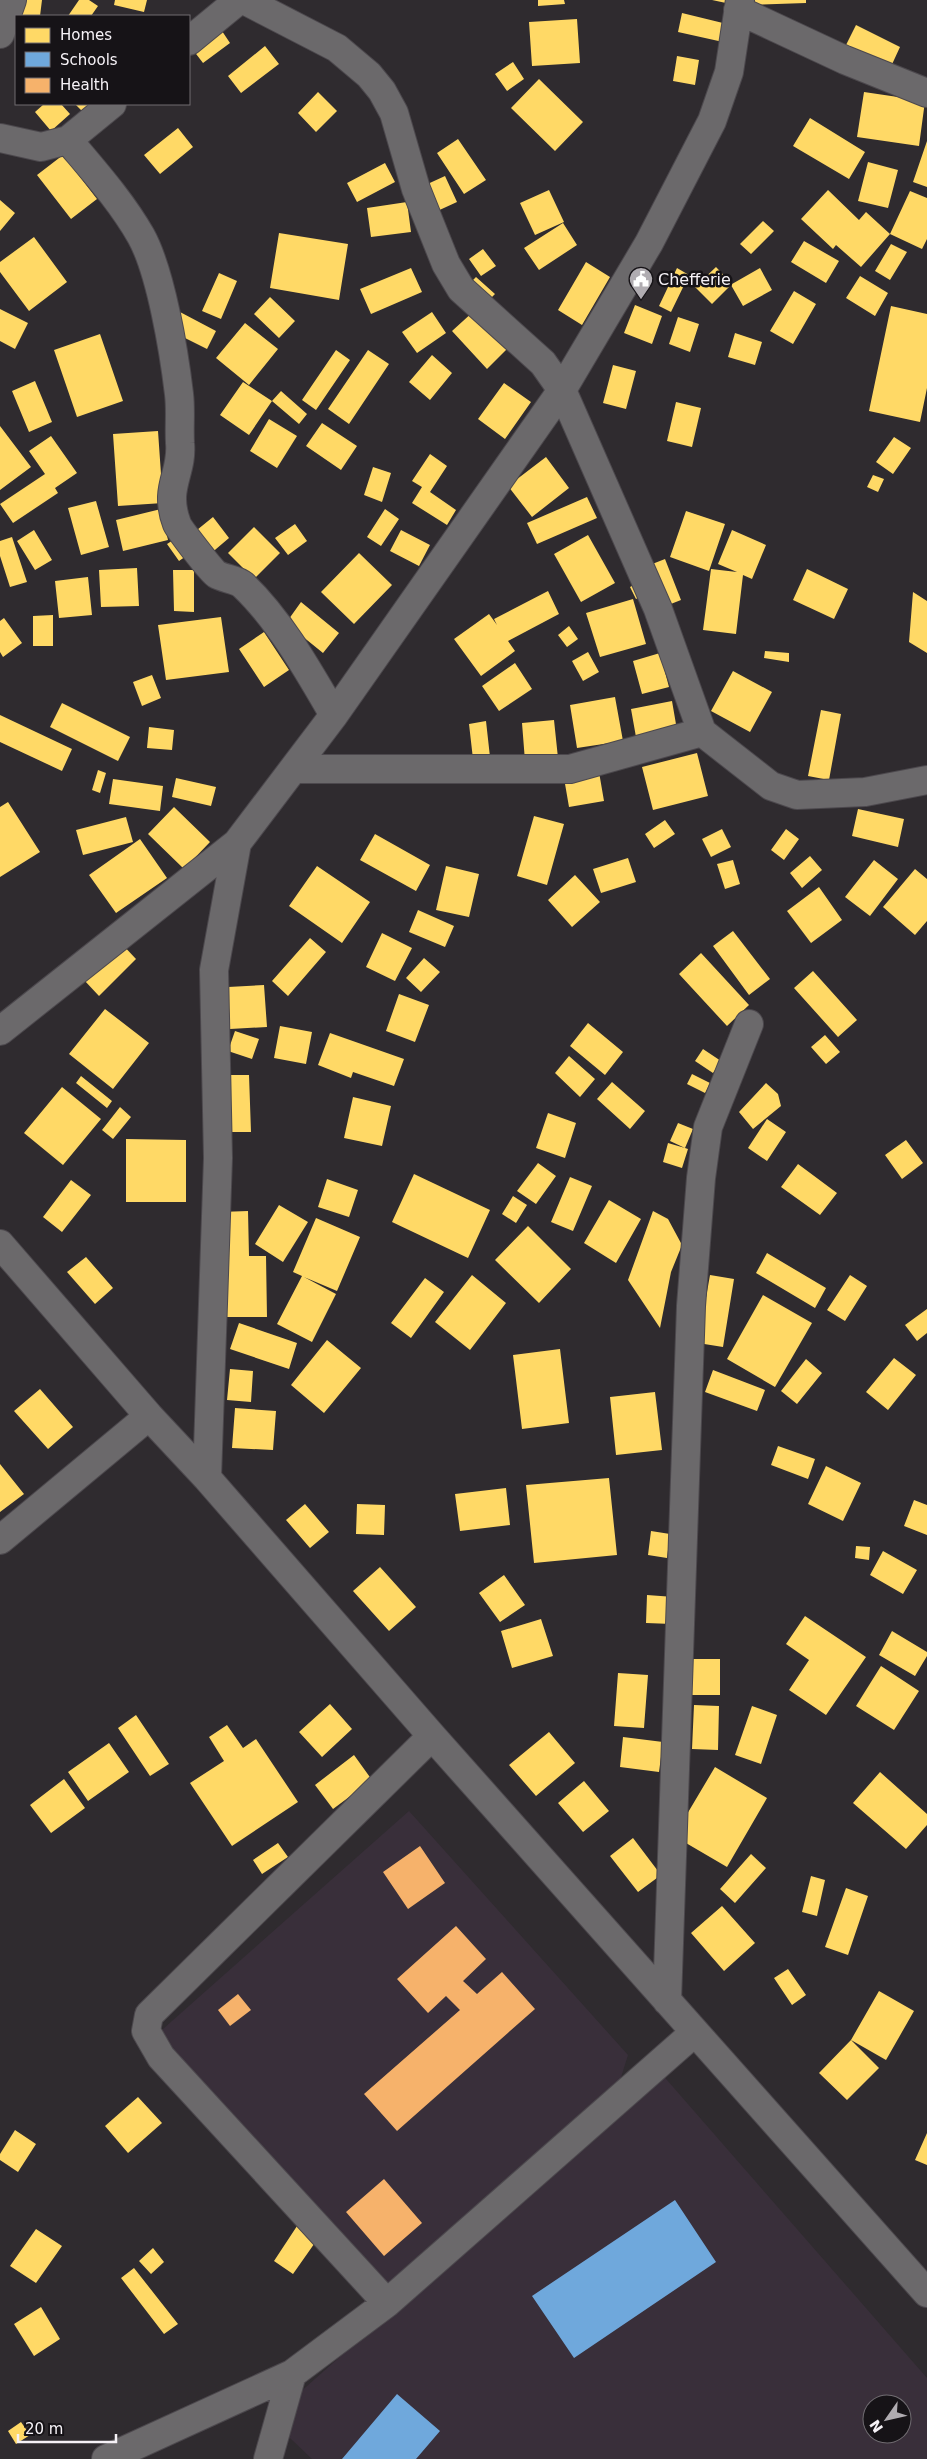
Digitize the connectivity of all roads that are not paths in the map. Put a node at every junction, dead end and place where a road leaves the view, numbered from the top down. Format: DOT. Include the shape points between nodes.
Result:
graph roads {
  1 [pos="12,0"];
  2 [pos="239,0"];
  3 [pos="244,0"];
  4 [pos="739,5"];
  5 [pos="0,34"];
  6 [pos="190,40"];
  7 [pos="927,93"];
  8 [pos="111,105"];
  9 [pos="0,138"];
  10 [pos="68,140"];
  11 [pos="562,390"];
  12 [pos="334,715"];
  13 [pos="702,732"];
  14 [pos="294,769"];
  15 [pos="927,780"];
  16 [pos="237,843"];
  17 [pos="749,1024"];
  18 [pos="0,1031"];
  19 [pos="0,1244"];
  20 [pos="149,1416"];
  21 [pos="207,1478"];
  22 [pos="0,1540"];
  23 [pos="432,1736"];
  24 [pos="667,2001"];
  25 [pos="695,2032"];
  26 [pos="927,2293"];
  27 [pos="387,2303"];
  28 [pos="292,2374"];
  29 [pos="106,2459"];
  30 [pos="268,2459"];
  1 -- 5 [label="street"];
  2 -- 6 [label="street"];
  3 -- 11 [label="street" via="337,48 369,75 394,113 416,188 446,264 461,290 542,363"];
  4 -- 7 [label="street" via="845,60"];
  4 -- 11 [label="street" via="729,72 712,121 649,243"];
  8 -- 10 [label="street"];
  9 -- 10 [label="street" via="41,147"];
  10 -- 12 [label="street" via="114,195 142,238 155,273 167,321 179,396 181,455 172,484 171,504 178,526 214,574 242,584 262,606 308,671"];
  11 -- 12 [label="street"];
  11 -- 13 [label="street" via="658,608"];
  12 -- 14 [label="street"];
  13 -- 14 [label="street" via="570,768"];
  13 -- 15 [label="street" via="771,786 797,796 865,792"];
  14 -- 16 [label="street"];
  16 -- 18 [label="street"];
  16 -- 21 [label="street" via="214,970 218,1158"];
  17 -- 24 [label="street" via="708,1127 700,1188 691,1306"];
  19 -- 20 [label="street"];
  20 -- 21 [label="street"];
  20 -- 22 [label="street"];
  21 -- 23 [label="street"];
  23 -- 24 [label="street"];
  23 -- 27 [label="street" via="149,2015 146,2031 161,2058"];
  24 -- 25 [label="street"];
  25 -- 26 [label="street"];
  25 -- 27 [label="street"];
  27 -- 28 [label="street"];
  28 -- 29 [label="street"];
  28 -- 30 [label="street"];
}
